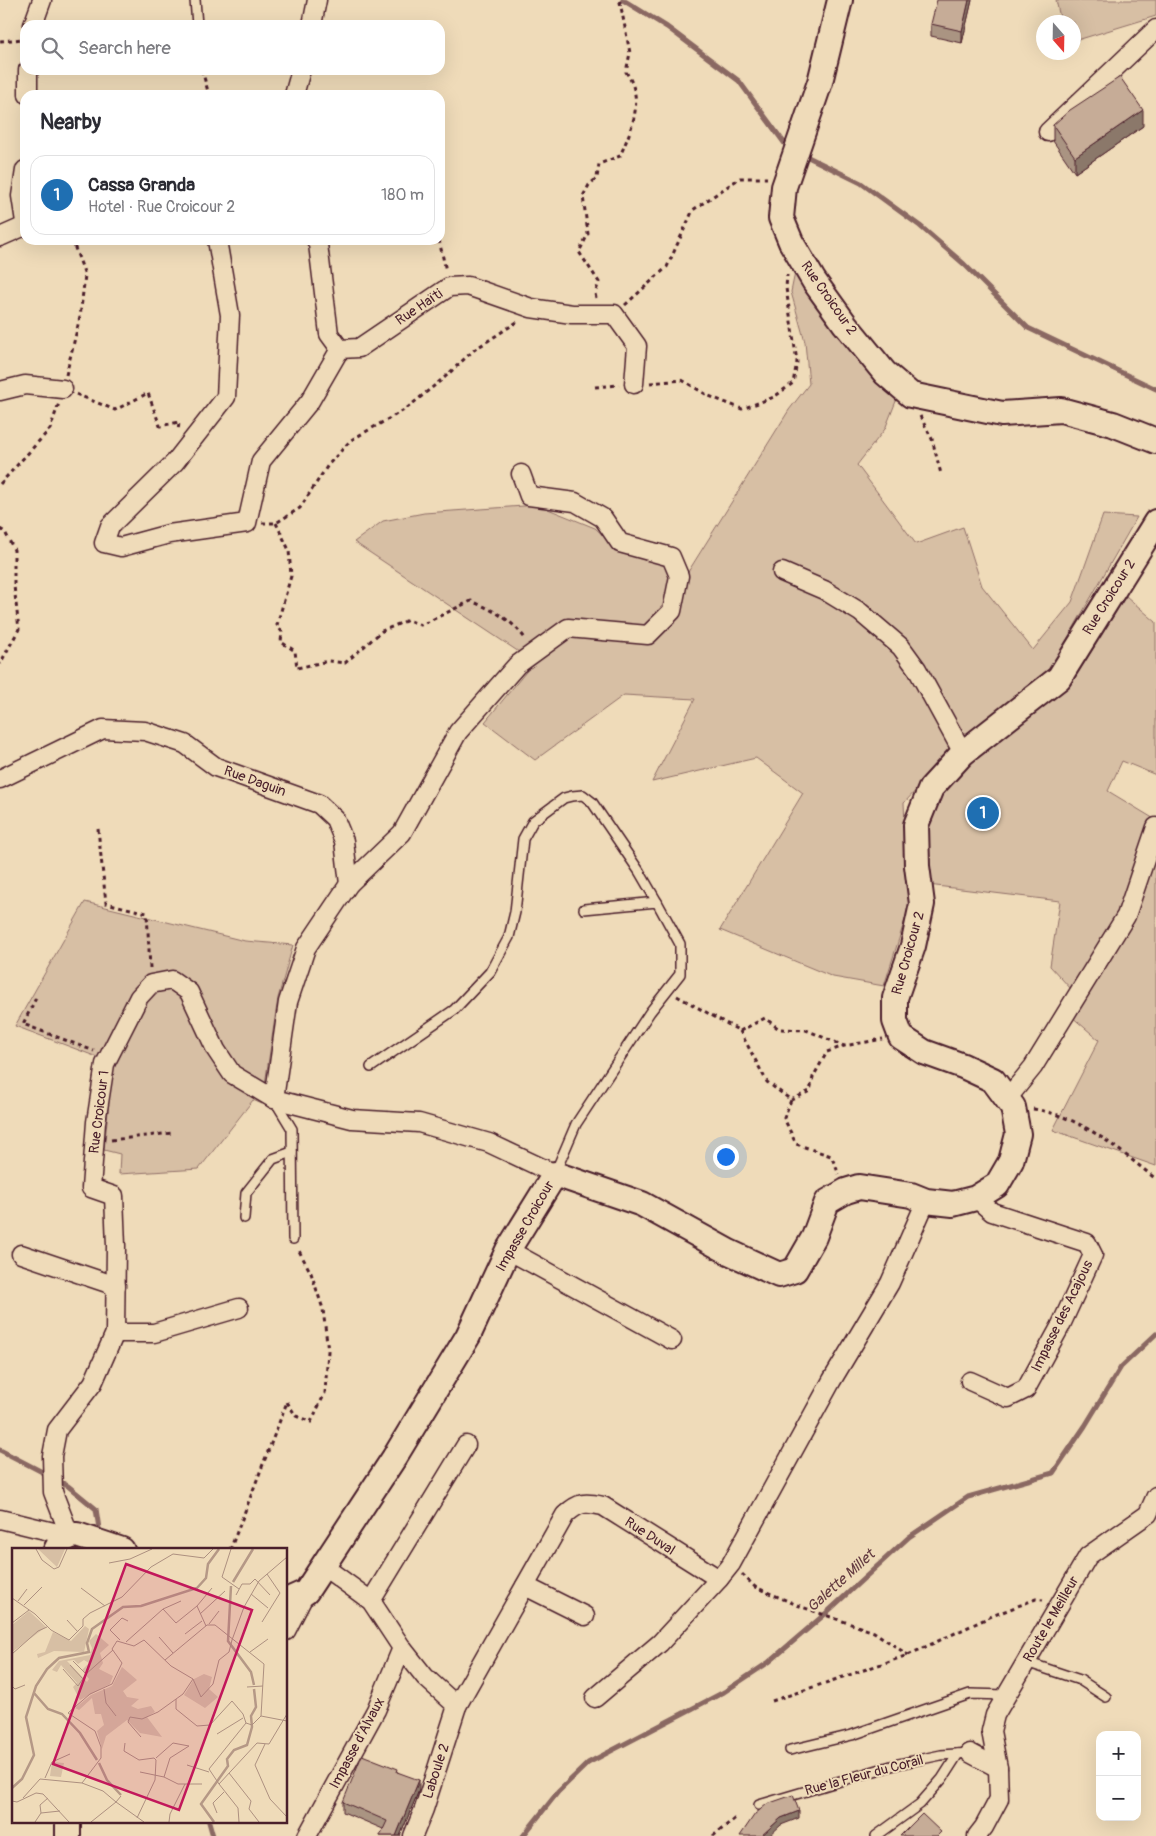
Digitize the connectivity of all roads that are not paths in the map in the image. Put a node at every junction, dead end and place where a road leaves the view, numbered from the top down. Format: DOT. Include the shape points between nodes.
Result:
graph roads {
  1 [pos="42,0"];
  2 [pos="195,0"];
  3 [pos="317,0"];
  4 [pos="840,0"];
  5 [pos="35,20"];
  6 [pos="197,20"];
  7 [pos="313,20"];
  8 [pos="1156,29"];
  9 [pos="28,75"];
  10 [pos="300,75"];
  11 [pos="28,90"];
  12 [pos="295,90"];
  13 [pos="1048,132"];
  14 [pos="20,227"];
  15 [pos="0,237"];
  16 [pos="218,245"];
  17 [pos="318,245"];
  18 [pos="340,349"];
  19 [pos="634,384"];
  20 [pos="63,389"];
  21 [pos="0,391"];
  22 [pos="1156,441"];
  23 [pos="521,474"];
  24 [pos="1156,522"];
  25 [pos="782,572"];
  26 [pos="964,753"];
  27 [pos="0,779"];
  28 [pos="1156,823"];
  29 [pos="1156,827"];
  30 [pos="349,884"];
  31 [pos="657,902"];
  32 [pos="584,909"];
  33 [pos="371,1067"];
  34 [pos="274,1099"];
  35 [pos="1010,1103"];
  36 [pos="292,1152"];
  37 [pos="555,1174"];
  38 [pos="976,1198"];
  39 [pos="926,1201"];
  40 [pos="244,1218"];
  41 [pos="293,1238"];
  42 [pos="508,1250"];
  43 [pos="21,1254"];
  44 [pos="116,1286"];
  45 [pos="239,1308"];
  46 [pos="115,1333"];
  47 [pos="672,1340"];
  48 [pos="970,1381"];
  49 [pos="466,1445"];
  50 [pos="1156,1496"];
  51 [pos="0,1519"];
  52 [pos="90,1544"];
  53 [pos="323,1566"];
  54 [pos="718,1579"];
  55 [pos="525,1586"];
  56 [pos="296,1596"];
  57 [pos="371,1601"];
  58 [pos="584,1616"];
  59 [pos="288,1624"];
  60 [pos="402,1648"];
  61 [pos="1026,1662"];
  62 [pos="1006,1696"];
  63 [pos="1106,1697"];
  64 [pos="595,1698"];
  65 [pos="457,1706"];
  66 [pos="790,1750"];
  67 [pos="964,1754"];
  68 [pos="998,1768"];
  69 [pos="759,1805"];
  70 [pos="307,1836"];
  71 [pos="413,1836"];
  72 [pos="876,1836"];
  73 [pos="977,1836"];
  1 -- 5 [label="street"];
  2 -- 6 [label="lane"];
  3 -- 7 [label="street"];
  4 -- 22 [label="street, Rue Croicour 2" via="820,82 784,187 780,218 814,281 885,373 910,395 1002,414 1061,410 1113,424"];
  8 -- 13 [label="street"];
  9 -- 11 [label="street"];
  10 -- 12 [label="street"];
  14 -- 15 [label="street"];
  16 -- 18 [label="street" via="230,315 226,397 174,462 110,526 104,542 121,547 169,534 247,523 261,461 310,400"];
  17 -- 18 [label="street" via="329,334"];
  18 -- 19 [label="street, Rue Haïti" via="359,348 449,287 468,286 531,308 572,314 609,314 637,346"];
  20 -- 21 [label="street" via="24,385"];
  23 -- 30 [label="street" via="529,496 575,502 603,518 620,543 672,557 679,576 672,611 648,635 568,628 517,665 458,732 402,834"];
  24 -- 26 [label="street, Rue Croicour 2" via="1059,678"];
  25 -- 26 [label="street" via="824,590 860,612 900,647 917,670"];
  26 -- 35 [label="street, Rue Croicour 2" via="931,788 916,825 922,904 913,946 894,998 895,1021 901,1037 924,1052 993,1080"];
  27 -- 30 [label="street, Rue Daguin" via="103,729 145,731 185,744 216,767 319,804 335,819 344,841"];
  28 -- 29 [label="street"];
  29 -- 35 [label="street" via="1126,916"];
  30 -- 34 [label="street" via="306,948 288,1002"];
  31 -- 32 [label="lane"];
  31 -- 33 [label="lane, Impasse Croicour" via="592,802 583,796 564,798 533,821 524,839 509,938 490,972 454,1010"];
  31 -- 37 [label="lane, Impasse Croicour" via="680,944 680,974 650,1012 576,1124"];
  34 -- 36 [label="lane" via="292,1129"];
  34 -- 37 [label="street" via="352,1119 419,1123 488,1143"];
  34 -- 44 [label="street, Rue Croicour 1" via="232,1074 216,1050 189,992 172,980 151,984 139,997 104,1064 94,1142 91,1188 114,1196"];
  35 -- 38 [label="street" via="1018,1134 1011,1161 997,1185"];
  36 -- 40 [label="lane" via="273,1159 246,1193"];
  36 -- 41 [label="lane"];
  37 -- 39 [label="street" via="642,1204 729,1252 779,1274 795,1270 814,1237 827,1202 846,1191 859,1187 911,1195"];
  37 -- 42 [label="street, Impasse Croicour"];
  38 -- 39 [label="street" via="953,1204"];
  38 -- 48 [label="street, Impasse des Acajous" via="992,1212 1086,1243 1093,1255 1060,1327 1026,1389 1008,1398"];
  39 -- 54 [label="street" via="890,1283 832,1380 731,1564"];
  42 -- 47 [label="street"];
  42 -- 53 [label="street, Impasse Croicour" via="468,1336"];
  43 -- 44 [label="street"];
  44 -- 46 [label="street, Rue Croicour 1"];
  45 -- 46 [label="street" via="154,1333"];
  46 -- 52 [label="street, Rue Croicour 1" via="93,1383 57,1430 52,1456 53,1492"];
  49 -- 57 [label="street"];
  50 -- 61 [label="street, Route le Meilleur" via="1148,1514 1088,1556"];
  51 -- 52 [label="street"];
  53 -- 56 [label="street, Impasse Croicour"];
  53 -- 57 [label="street"];
  54 -- 55 [label="street, Rue Duval" via="603,1506 588,1503 576,1506 565,1515"];
  54 -- 64 [label="street" via="660,1643"];
  55 -- 58 [label="street"];
  55 -- 65 [label="street, Rue Duval"];
  56 -- 59 [label="street"];
  57 -- 60 [label="street"];
  60 -- 65 [label="street" via="426,1677"];
  60 -- 70 [label="street, Impasse d'Alvaux" via="376,1710"];
  61 -- 62 [label="street, Route le Meilleur"];
  61 -- 63 [label="lane" via="1080,1680"];
  62 -- 66 [label="lane" via="970,1694 852,1736"];
  62 -- 68 [label="street, Route le Meilleur" via="995,1715 991,1732"];
  65 -- 71 [label="street, Laboule 2"];
  67 -- 68 [label="street"];
  67 -- 69 [label="lane, Rue la Fleur du Corail" via="898,1764"];
  67 -- 72 [label="lane" via="920,1804"];
  68 -- 73 [label="street" via="999,1799"];
}
